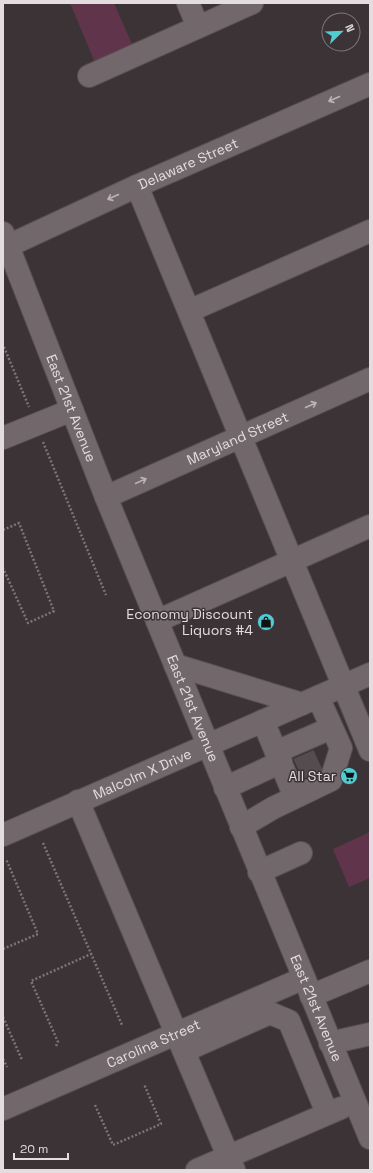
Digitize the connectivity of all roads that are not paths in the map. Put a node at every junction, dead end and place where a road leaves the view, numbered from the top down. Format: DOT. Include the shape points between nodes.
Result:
graph roads {
  1 [pos="188,3"];
  2 [pos="252,3"];
  3 [pos="198,27"];
  4 [pos="89,76"];
  5 [pos="370,84"];
  6 [pos="137,186"];
  7 [pos="370,231"];
  8 [pos="7,252"];
  9 [pos="188,311"];
  10 [pos="370,379"];
  11 [pos="72,410"];
  12 [pos="239,436"];
  13 [pos="3,438"];
  14 [pos="106,497"];
  15 [pos="370,526"];
  16 [pos="292,561"];
  17 [pos="157,621"];
  18 [pos="175,665"];
  19 [pos="370,674"];
  20 [pos="343,685"];
  21 [pos="310,700"];
  22 [pos="262,721"];
  23 [pos="331,728"];
  24 [pos="208,745"];
  25 [pos="341,748"];
  26 [pos="370,750"];
  27 [pos="320,759"];
  28 [pos="285,765"];
  29 [pos="225,788"];
  30 [pos="295,797"];
  31 [pos="78,801"];
  32 [pos="241,827"];
  33 [pos="3,835"];
  34 [pos="301,853"];
  35 [pos="259,872"];
  36 [pos="370,971"];
  37 [pos="307,987"];
  38 [pos="258,1008"];
  39 [pos="370,1034"];
  40 [pos="328,1036"];
  41 [pos="297,1041"];
  42 [pos="180,1042"];
  43 [pos="342,1070"];
  44 [pos="313,1081"];
  45 [pos="355,1102"];
  46 [pos="3,1109"];
  47 [pos="327,1114"];
  48 [pos="370,1138"];
  49 [pos="231,1163"];
  50 [pos="197,1170"];
  1 -- 3 [label="street"];
  2 -- 3 [label="street"];
  3 -- 4 [label="street"];
  5 -- 6 [label="street, Delaware Street, one-way"];
  6 -- 8 [label="street, Delaware Street, one-way"];
  6 -- 9 [label="street"];
  7 -- 9 [label="street"];
  8 -- 11 [label="street, East 21st Avenue"];
  9 -- 12 [label="street"];
  12 -- 10 [label="street, Maryland Street, one-way"];
  11 -- 13 [label="street"];
  11 -- 14 [label="street, East 21st Avenue"];
  14 -- 12 [label="street, Maryland Street, one-way"];
  12 -- 16 [label="street"];
  14 -- 17 [label="street, East 21st Avenue"];
  15 -- 16 [label="street"];
  16 -- 17 [label="street"];
  16 -- 20 [label="street"];
  17 -- 18 [label="street, East 21st Avenue"];
  18 -- 21 [label="street"];
  18 -- 24 [label="street, East 21st Avenue"];
  19 -- 20 [label="street, Malcolm X Drive"];
  20 -- 21 [label="street, Malcolm X Drive"];
  20 -- 26 [label="street"];
  21 -- 22 [label="street, Malcolm X Drive"];
  21 -- 23 [label="street"];
  22 -- 24 [label="street, Malcolm X Drive"];
  22 -- 28 [label="street"];
  23 -- 25 [label="street"];
  23 -- 28 [label="street"];
  24 -- 29 [label="street, East 21st Avenue"];
  24 -- 31 [label="street, Malcolm X Drive"];
  25 -- 27 [label="street"];
  25 -- 30 [label="street" via="331,780"];
  28 -- 29 [label="street"];
  28 -- 30 [label="street"];
  29 -- 32 [label="street, East 21st Avenue"];
  30 -- 32 [label="street"];
  31 -- 33 [label="street, Malcolm X Drive"];
  31 -- 42 [label="street"];
  32 -- 35 [label="street, East 21st Avenue"];
  34 -- 35 [label="street"];
  35 -- 37 [label="street, East 21st Avenue"];
  36 -- 37 [label="street, Carolina Street"];
  37 -- 38 [label="street, Carolina Street"];
  37 -- 40 [label="street, East 21st Avenue"];
  38 -- 41 [label="street" via="288,1021"];
  38 -- 42 [label="street, Carolina Street"];
  39 -- 40 [label="street"];
  40 -- 41 [label="street"];
  40 -- 43 [label="street, East 21st Avenue"];
  41 -- 44 [label="street"];
  42 -- 46 [label="street, Carolina Street"];
  42 -- 49 [label="street"];
  43 -- 44 [label="street"];
  43 -- 45 [label="street, East 21st Avenue"];
  44 -- 47 [label="street"];
  45 -- 47 [label="street"];
  45 -- 48 [label="street, East 21st Avenue"];
  47 -- 49 [label="street"];
  49 -- 50 [label="street"];
}
